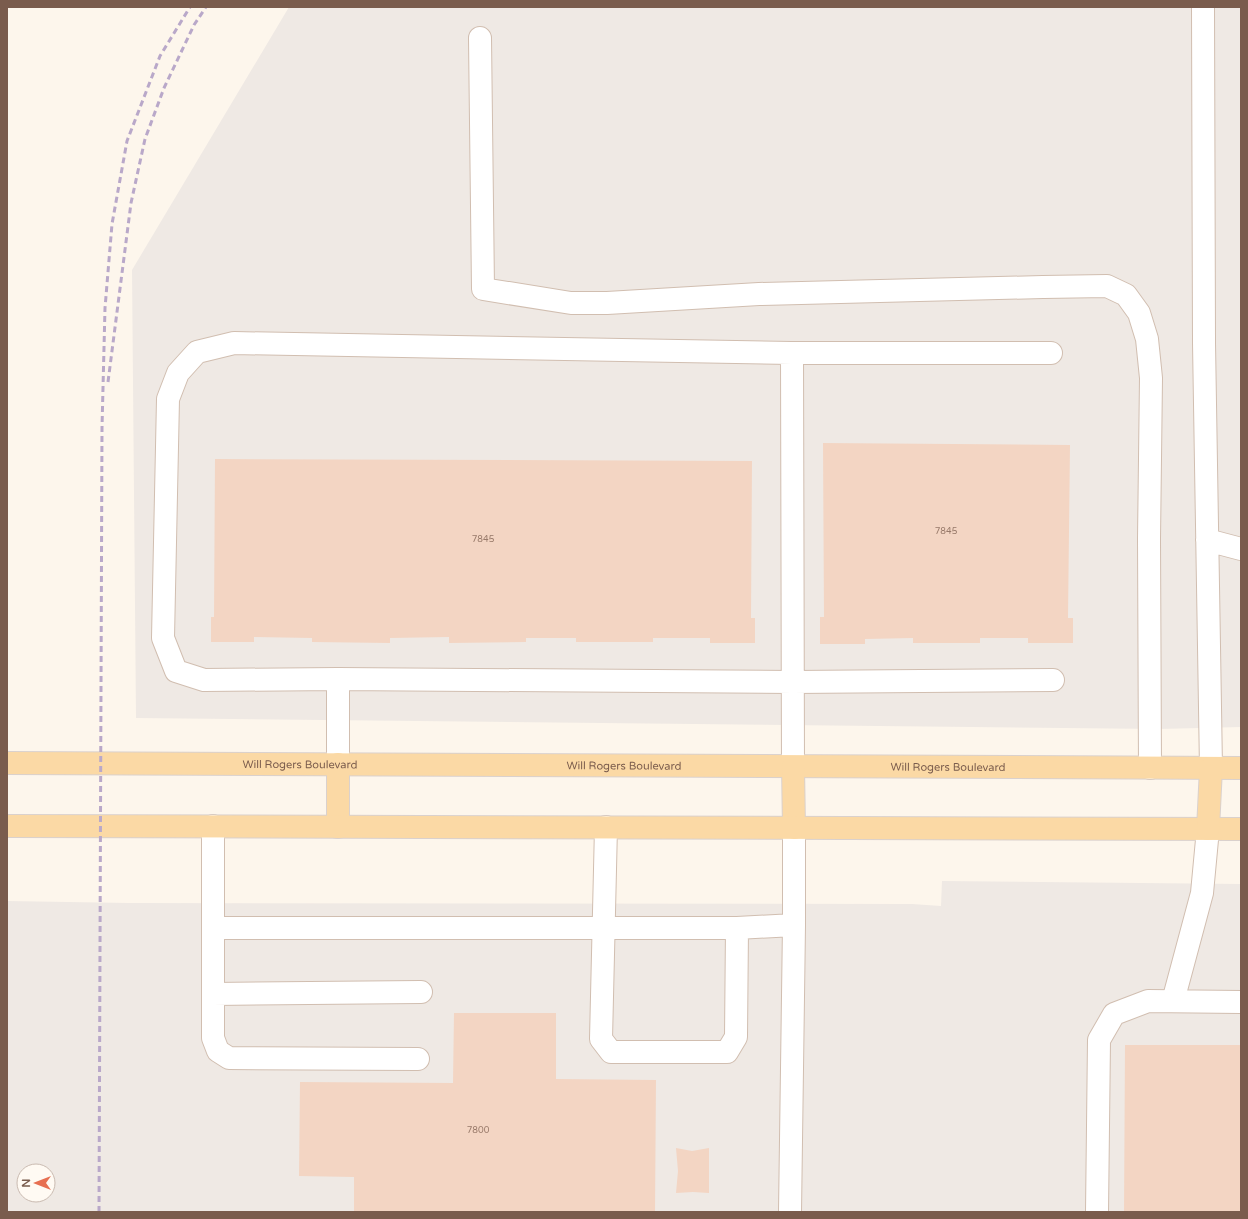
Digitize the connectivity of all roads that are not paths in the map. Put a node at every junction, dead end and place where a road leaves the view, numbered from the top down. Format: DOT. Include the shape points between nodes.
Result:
graph roads {
  1 [pos="1203,7"];
  2 [pos="480,38"];
  3 [pos="792,353"];
  4 [pos="1051,353"];
  5 [pos="1207,540"];
  6 [pos="1241,549"];
  7 [pos="338,679"];
  8 [pos="1053,680"];
  9 [pos="793,682"];
  10 [pos="7,763"];
  11 [pos="338,764"];
  12 [pos="793,766"];
  13 [pos="1150,768"];
  14 [pos="1211,768"];
  15 [pos="1241,768"];
  16 [pos="7,826"];
  17 [pos="212,826"];
  18 [pos="338,826"];
  19 [pos="606,827"];
  20 [pos="794,828"];
  21 [pos="1208,829"];
  22 [pos="1241,829"];
  23 [pos="794,925"];
  24 [pos="604,927"];
  25 [pos="212,928"];
  26 [pos="737,928"];
  27 [pos="421,992"];
  28 [pos="212,994"];
  29 [pos="1173,1002"];
  30 [pos="1241,1002"];
  31 [pos="418,1059"];
  32 [pos="790,1212"];
  33 [pos="1097,1212"];
  1 -- 5 [label="lane"];
  2 -- 13 [label="lane" via="483,288 571,303 759,294 1043,286 1107,286 1126,295 1139,313 1147,339 1150,378"];
  3 -- 4 [label="lane"];
  3 -- 7 [label="lane" via="234,343 197,352 178,373 168,400 163,638 176,671 204,680"];
  3 -- 9 [label="lane"];
  5 -- 6 [label="lane"];
  5 -- 14 [label="lane"];
  7 -- 9 [label="lane"];
  7 -- 11 [label="lane"];
  8 -- 9 [label="lane"];
  9 -- 12 [label="lane"];
  10 -- 11 [label="main road, Will Rogers Boulevard"];
  11 -- 12 [label="main road, Will Rogers Boulevard"];
  11 -- 18 [label="main road"];
  12 -- 13 [label="main road, Will Rogers Boulevard"];
  12 -- 20 [label="main road"];
  13 -- 14 [label="main road, Will Rogers Boulevard"];
  14 -- 15 [label="main road, Will Rogers Boulevard"];
  14 -- 21 [label="main road"];
  16 -- 17 [label="main road"];
  17 -- 18 [label="main road"];
  17 -- 25 [label="lane"];
  18 -- 19 [label="main road"];
  19 -- 20 [label="main road"];
  19 -- 24 [label="lane"];
  20 -- 21 [label="main road"];
  20 -- 23 [label="lane"];
  21 -- 22 [label="main road"];
  21 -- 29 [label="lane" via="1202,893"];
  23 -- 26 [label="lane"];
  23 -- 32 [label="lane"];
  24 -- 25 [label="lane"];
  24 -- 26 [label="lane"];
  24 -- 26 [label="lane" via="601,1039 611,1052 727,1052 736,1037"];
  25 -- 28 [label="lane"];
  27 -- 28 [label="lane"];
  28 -- 31 [label="lane" via="213,1038 218,1051 229,1058"];
  29 -- 30 [label="lane"];
  29 -- 33 [label="lane" via="1148,1001 1114,1014 1099,1040"];
}
